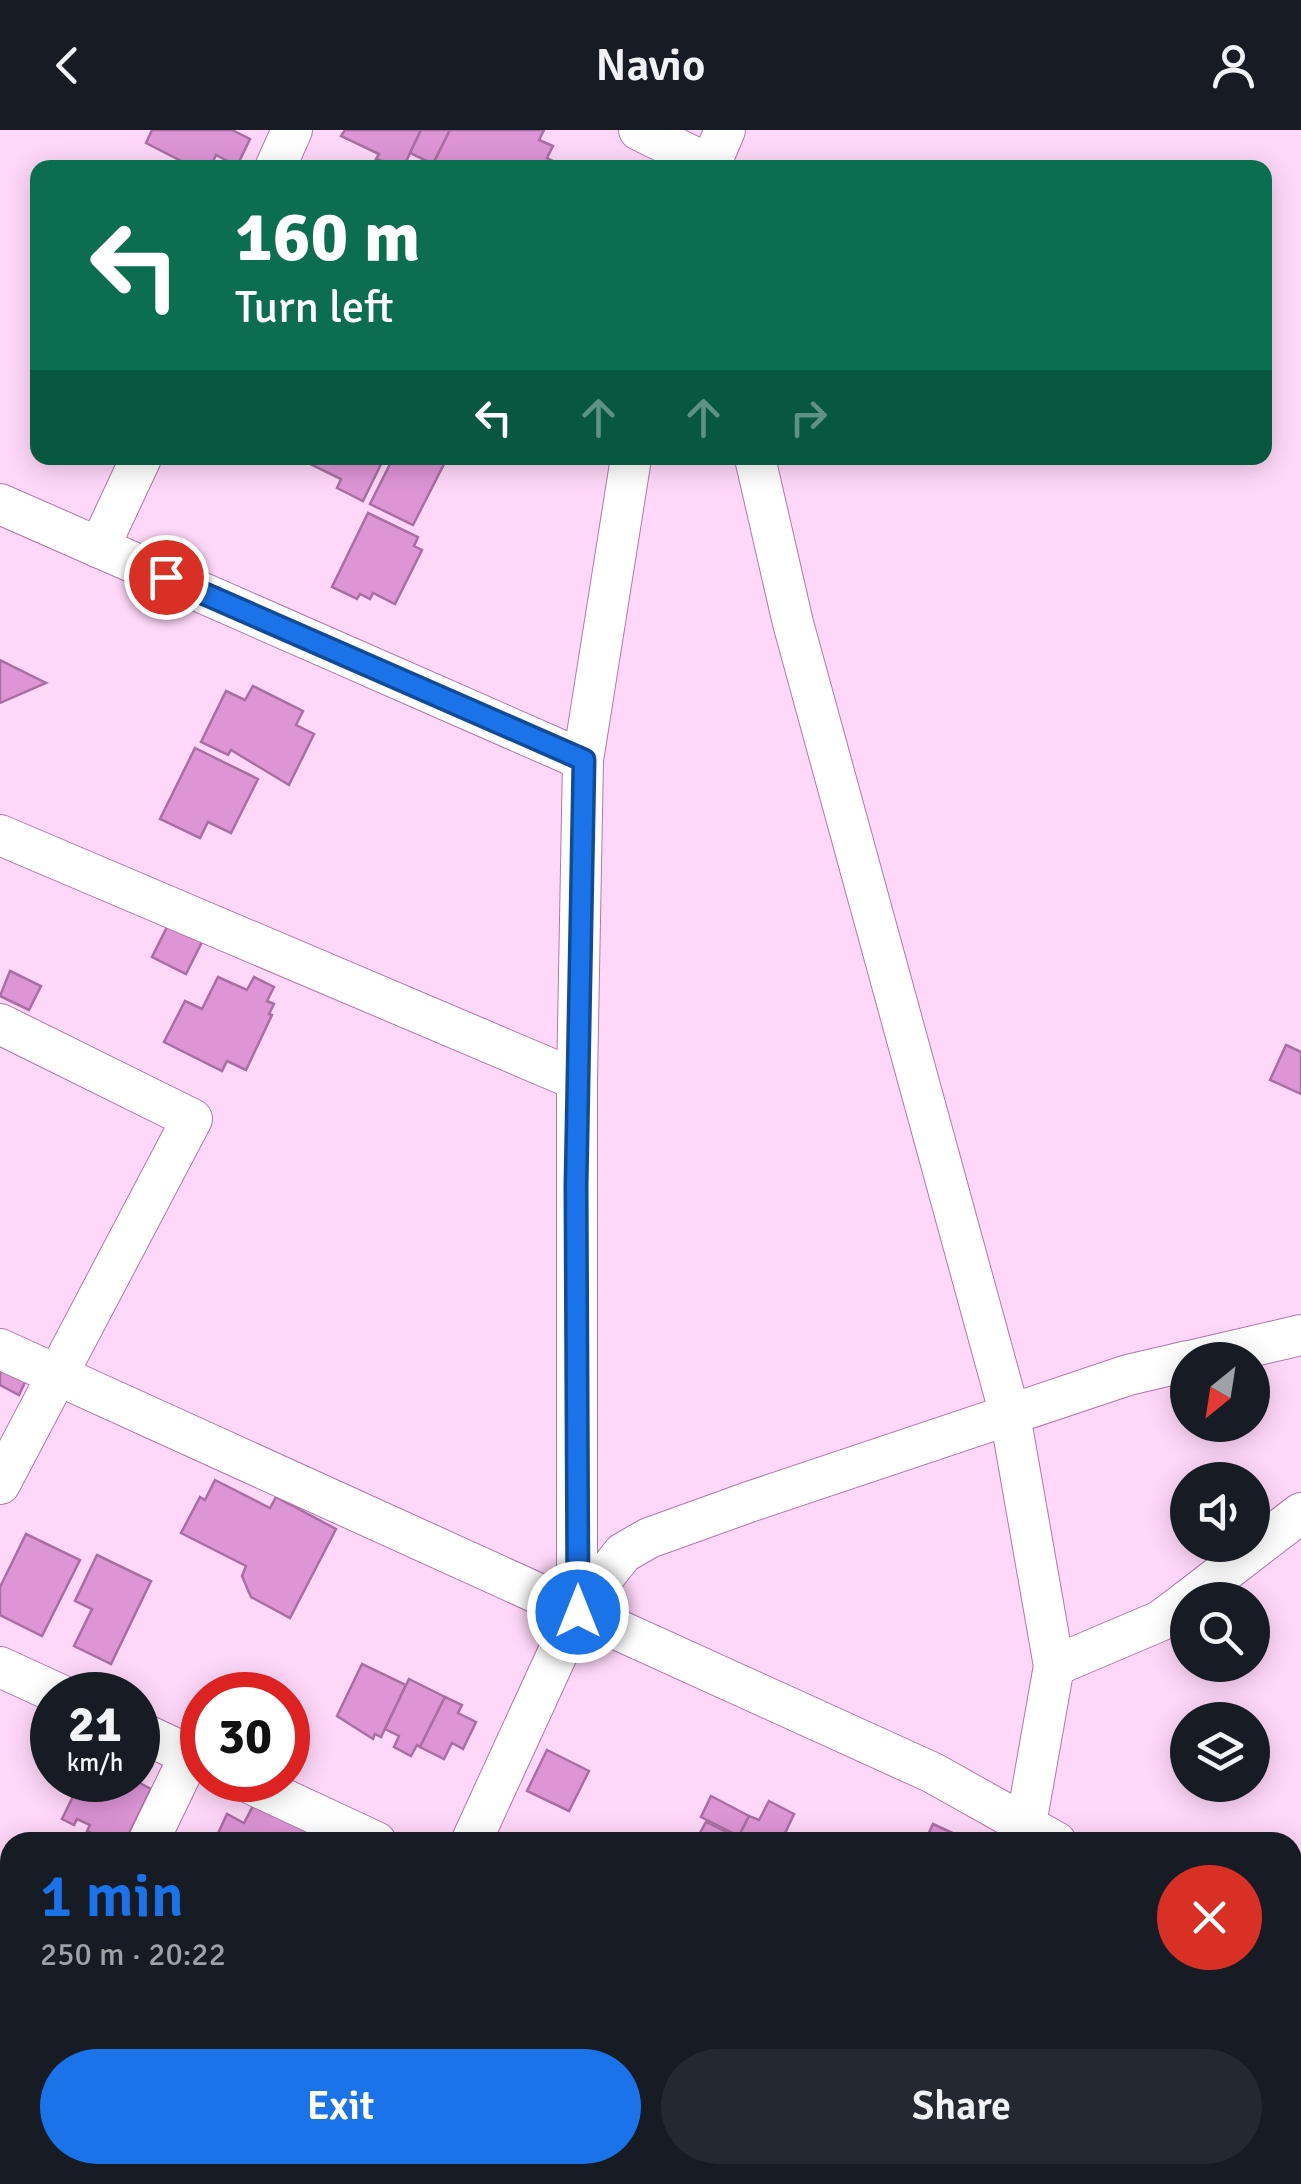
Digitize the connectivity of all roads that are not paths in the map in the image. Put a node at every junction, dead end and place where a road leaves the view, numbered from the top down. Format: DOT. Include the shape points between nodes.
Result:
graph roads {
  1 [pos="292,130"];
  2 [pos="639,130"];
  3 [pos="712,157"];
  4 [pos="279,160"];
  5 [pos="138,465"];
  6 [pos="630,465"];
  7 [pos="757,465"];
  8 [pos="0,504"];
  9 [pos="99,548"];
  10 [pos="584,760"];
  11 [pos="0,834"];
  12 [pos="0,1024"];
  13 [pos="577,1080"];
  14 [pos="1301,1335"];
  15 [pos="1270,1342"];
  16 [pos="0,1349"];
  17 [pos="1170,1366"];
  18 [pos="58,1375"];
  19 [pos="1010,1415"];
  20 [pos="0,1484"];
  21 [pos="1301,1513"];
  22 [pos="1211,1582"];
  23 [pos="578,1612"];
  24 [pos="1170,1614"];
  25 [pos="1054,1666"];
  26 [pos="0,1667"];
  27 [pos="30,1681"];
  28 [pos="180,1786"];
  29 [pos="290,1802"];
  30 [pos="154,1832"];
  31 [pos="354,1832"];
  32 [pos="476,1832"];
  33 [pos="1039,1832"];
  34 [pos="1041,1832"];
  1 -- 4 [label="street"];
  2 -- 3 [label="street"];
  5 -- 9 [label="street"];
  6 -- 10 [label="street"];
  7 -- 19 [label="street" via="793,623"];
  8 -- 9 [label="street"];
  9 -- 10 [label="street"];
  10 -- 13 [label="street"];
  11 -- 13 [label="street"];
  12 -- 18 [label="street" via="192,1119"];
  13 -- 23 [label="street"];
  14 -- 15 [label="street"];
  16 -- 18 [label="street"];
  17 -- 19 [label="street"];
  18 -- 20 [label="street"];
  18 -- 23 [label="street"];
  19 -- 23 [label="street" via="649,1538 606,1569"];
  19 -- 25 [label="street"];
  21 -- 22 [label="street"];
  23 -- 32 [label="street"];
  23 -- 33 [label="street" via="934,1774"];
  24 -- 25 [label="street"];
  25 -- 34 [label="street"];
  26 -- 27 [label="street"];
  28 -- 30 [label="street"];
  29 -- 31 [label="street"];
}
